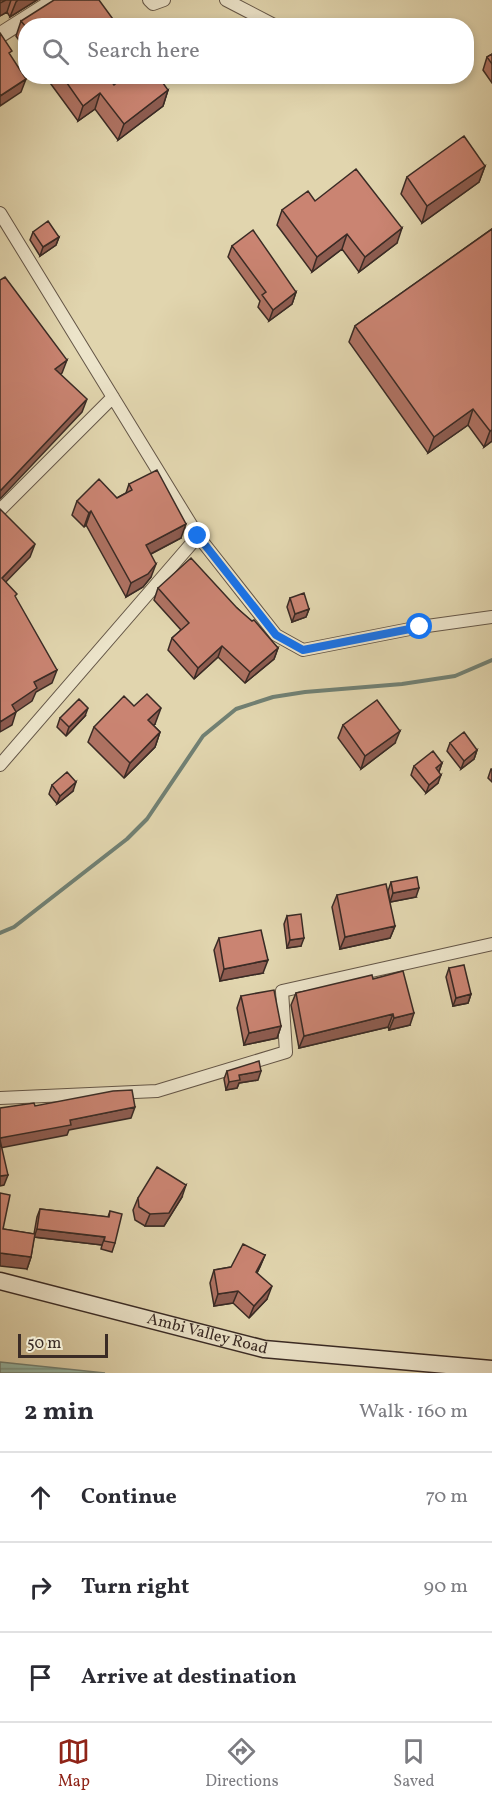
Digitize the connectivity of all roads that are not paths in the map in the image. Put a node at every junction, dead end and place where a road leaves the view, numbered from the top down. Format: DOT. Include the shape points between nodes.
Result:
graph roads {
  1 [pos="55,0"];
  2 [pos="149,0"];
  3 [pos="164,0"];
  4 [pos="226,0"];
  5 [pos="27,18"];
  6 [pos="261,18"];
  7 [pos="18,24"];
  8 [pos="0,35"];
  9 [pos="0,213"];
  10 [pos="113,397"];
  11 [pos="0,510"];
  12 [pos="198,536"];
  13 [pos="492,617"];
  14 [pos="0,765"];
  15 [pos="492,944"];
  16 [pos="0,1098"];
  17 [pos="0,1281"];
  18 [pos="492,1369"];
  1 -- 5 [label="street"];
  2 -- 3 [label="street" via="153,4"];
  4 -- 6 [label="street"];
  7 -- 8 [label="street"];
  9 -- 10 [label="street"];
  10 -- 11 [label="street"];
  10 -- 12 [label="street"];
  12 -- 13 [label="street" via="276,635 303,650"];
  12 -- 14 [label="street"];
  15 -- 16 [label="street" via="282,991 286,1052 157,1090"];
  17 -- 18 [label="main road, Ambi Valley Road" via="264,1349"];
}
